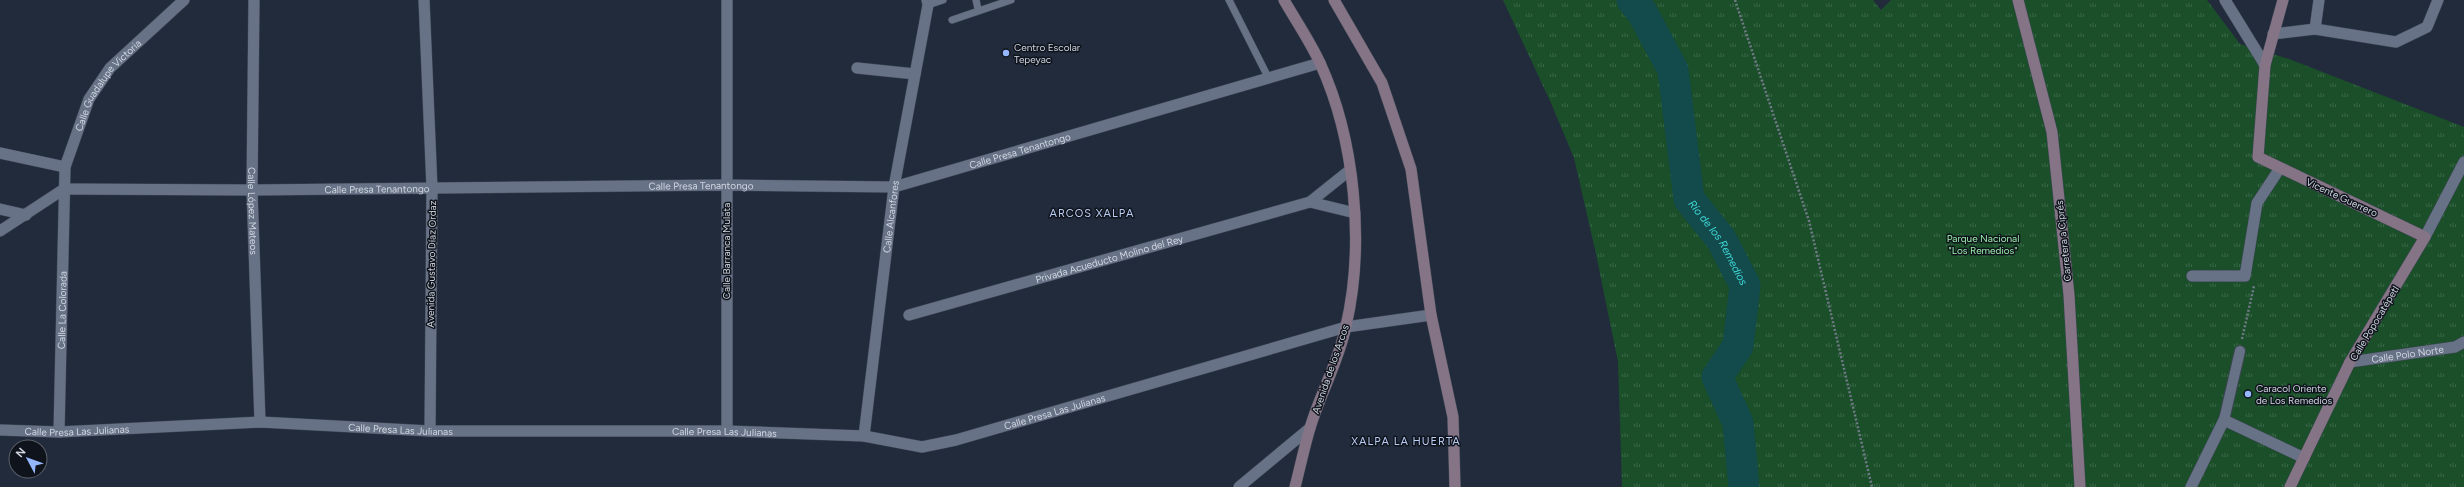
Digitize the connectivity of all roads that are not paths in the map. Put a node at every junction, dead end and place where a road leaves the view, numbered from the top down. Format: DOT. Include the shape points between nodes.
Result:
graph roads {
  1 [pos="184,0"];
  2 [pos="254,0"];
  3 [pos="424,0"];
  4 [pos="726,0"];
  5 [pos="943,0"];
  6 [pos="976,0"];
  7 [pos="1010,0"];
  8 [pos="1229,0"];
  9 [pos="1284,0"];
  10 [pos="1334,0"];
  11 [pos="2018,0"];
  12 [pos="2225,0"];
  13 [pos="2283,0"];
  14 [pos="2319,0"];
  15 [pos="2430,0"];
  16 [pos="2438,0"];
  17 [pos="927,2"];
  18 [pos="978,9"];
  19 [pos="952,20"];
  20 [pos="2427,27"];
  21 [pos="2315,29"];
  22 [pos="2273,34"];
  23 [pos="1320,63"];
  24 [pos="2265,65"];
  25 [pos="857,68"];
  26 [pos="915,74"];
  27 [pos="1269,79"];
  28 [pos="0,153"];
  29 [pos="2464,162"];
  30 [pos="65,167"];
  31 [pos="2280,168"];
  32 [pos="1350,170"];
  33 [pos="725,186"];
  34 [pos="894,187"];
  35 [pos="432,188"];
  36 [pos="64,189"];
  37 [pos="252,190"];
  38 [pos="1310,202"];
  39 [pos="0,209"];
  40 [pos="1355,213"];
  41 [pos="26,215"];
  42 [pos="0,231"];
  43 [pos="2426,237"];
  44 [pos="2192,276"];
  45 [pos="1431,314"];
  46 [pos="909,315"];
  47 [pos="1346,327"];
  48 [pos="2464,342"];
  49 [pos="2240,351"];
  50 [pos="2350,362"];
  51 [pos="2224,420"];
  52 [pos="260,422"];
  53 [pos="1310,428"];
  54 [pos="0,430"];
  55 [pos="430,431"];
  56 [pos="727,431"];
  57 [pos="59,432"];
  58 [pos="864,436"];
  59 [pos="2304,458"];
  60 [pos="1239,487"];
  61 [pos="1295,487"];
  62 [pos="1455,487"];
  63 [pos="2080,487"];
  64 [pos="2191,487"];
  65 [pos="2290,487"];
  1 -- 30 [label="street, Calle Guadalupe Victoria" via="110,68 89,99"];
  2 -- 37 [label="street, Calle López Mateos"];
  3 -- 35 [label="street, Avenida Gustavo Díaz Ordaz"];
  4 -- 33 [label="street, Calle Barranca Mulata"];
  5 -- 17 [label="lane"];
  6 -- 18 [label="lane"];
  7 -- 18 [label="lane"];
  8 -- 27 [label="lane"];
  9 -- 23 [label="main road, Avenida de los Arcos"];
  10 -- 45 [label="main road" via="1382,83 1411,169"];
  11 -- 63 [label="main road, Carretera a Ciprés" via="2052,132 2069,295"];
  12 -- 24 [label="street"];
  13 -- 22 [label="main road"];
  14 -- 21 [label="street"];
  15 -- 20 [label="street"];
  16 -- 20 [label="street"];
  17 -- 26 [label="street, Calle Alcanfores"];
  18 -- 19 [label="lane"];
  20 -- 21 [label="street" via="2396,42"];
  21 -- 22 [label="street"];
  22 -- 24 [label="main road"];
  23 -- 27 [label="street, Calle Presa Tenantongo"];
  23 -- 32 [label="main road, Avenida de los Arcos" via="1338,112"];
  24 -- 31 [label="main road, Vicente Guerrero" via="2258,157"];
  25 -- 26 [label="street"];
  26 -- 34 [label="street, Calle Alcanfores"];
  27 -- 34 [label="street, Calle Presa Tenantongo"];
  28 -- 30 [label="street"];
  29 -- 43 [label="street, Calle Popocatépetl"];
  30 -- 36 [label="street, Calle Guadalupe Victoria"];
  31 -- 43 [label="main road, Vicente Guerrero"];
  31 -- 44 [label="street" via="2257,203 2245,276"];
  32 -- 38 [label="street, Privada Acueducto Molino del Rey"];
  32 -- 40 [label="main road, Avenida de los Arcos"];
  33 -- 34 [label="street, Calle Presa Tenantongo"];
  33 -- 35 [label="street, Calle Presa Tenantongo"];
  33 -- 56 [label="street, Calle Barranca Mulata"];
  34 -- 58 [label="street, Calle Alcanfores"];
  35 -- 37 [label="street, Calle Presa Tenantongo"];
  35 -- 55 [label="street, Avenida Gustavo Díaz Ordaz"];
  36 -- 37 [label="street, Calle Presa Tenantongo"];
  36 -- 41 [label="street"];
  36 -- 57 [label="street, Calle La Colorada"];
  37 -- 52 [label="street, Calle López Mateos"];
  38 -- 40 [label="street, Privada Acueducto Molino del Rey"];
  38 -- 46 [label="street, Privada Acueducto Molino del Rey"];
  39 -- 41 [label="street"];
  40 -- 47 [label="main road, Avenida de los Arcos" via="1354,269"];
  41 -- 42 [label="street"];
  43 -- 50 [label="main road, Calle Popocatépetl"];
  45 -- 47 [label="street, Calle Presa Las Julianas"];
  45 -- 62 [label="main road" via="1453,417"];
  47 -- 53 [label="main road, Avenida de los Arcos"];
  47 -- 58 [label="street, Calle Presa Las Julianas" via="956,440 922,447"];
  48 -- 50 [label="street, Calle Polo Norte" via="2455,348"];
  49 -- 51 [label="street"];
  50 -- 59 [label="main road, Calle Popocatépetl"];
  51 -- 59 [label="street"];
  51 -- 64 [label="street"];
  52 -- 55 [label="street, Calle Presa Las Julianas"];
  52 -- 57 [label="street, Calle Presa Las Julianas"];
  53 -- 60 [label="street"];
  53 -- 61 [label="main road, Avenida de los Arcos"];
  54 -- 57 [label="street, Calle Presa Las Julianas"];
  55 -- 56 [label="street, Calle Presa Las Julianas"];
  56 -- 58 [label="street, Calle Presa Las Julianas"];
  59 -- 65 [label="main road, Calle Popocatépetl"];
}
